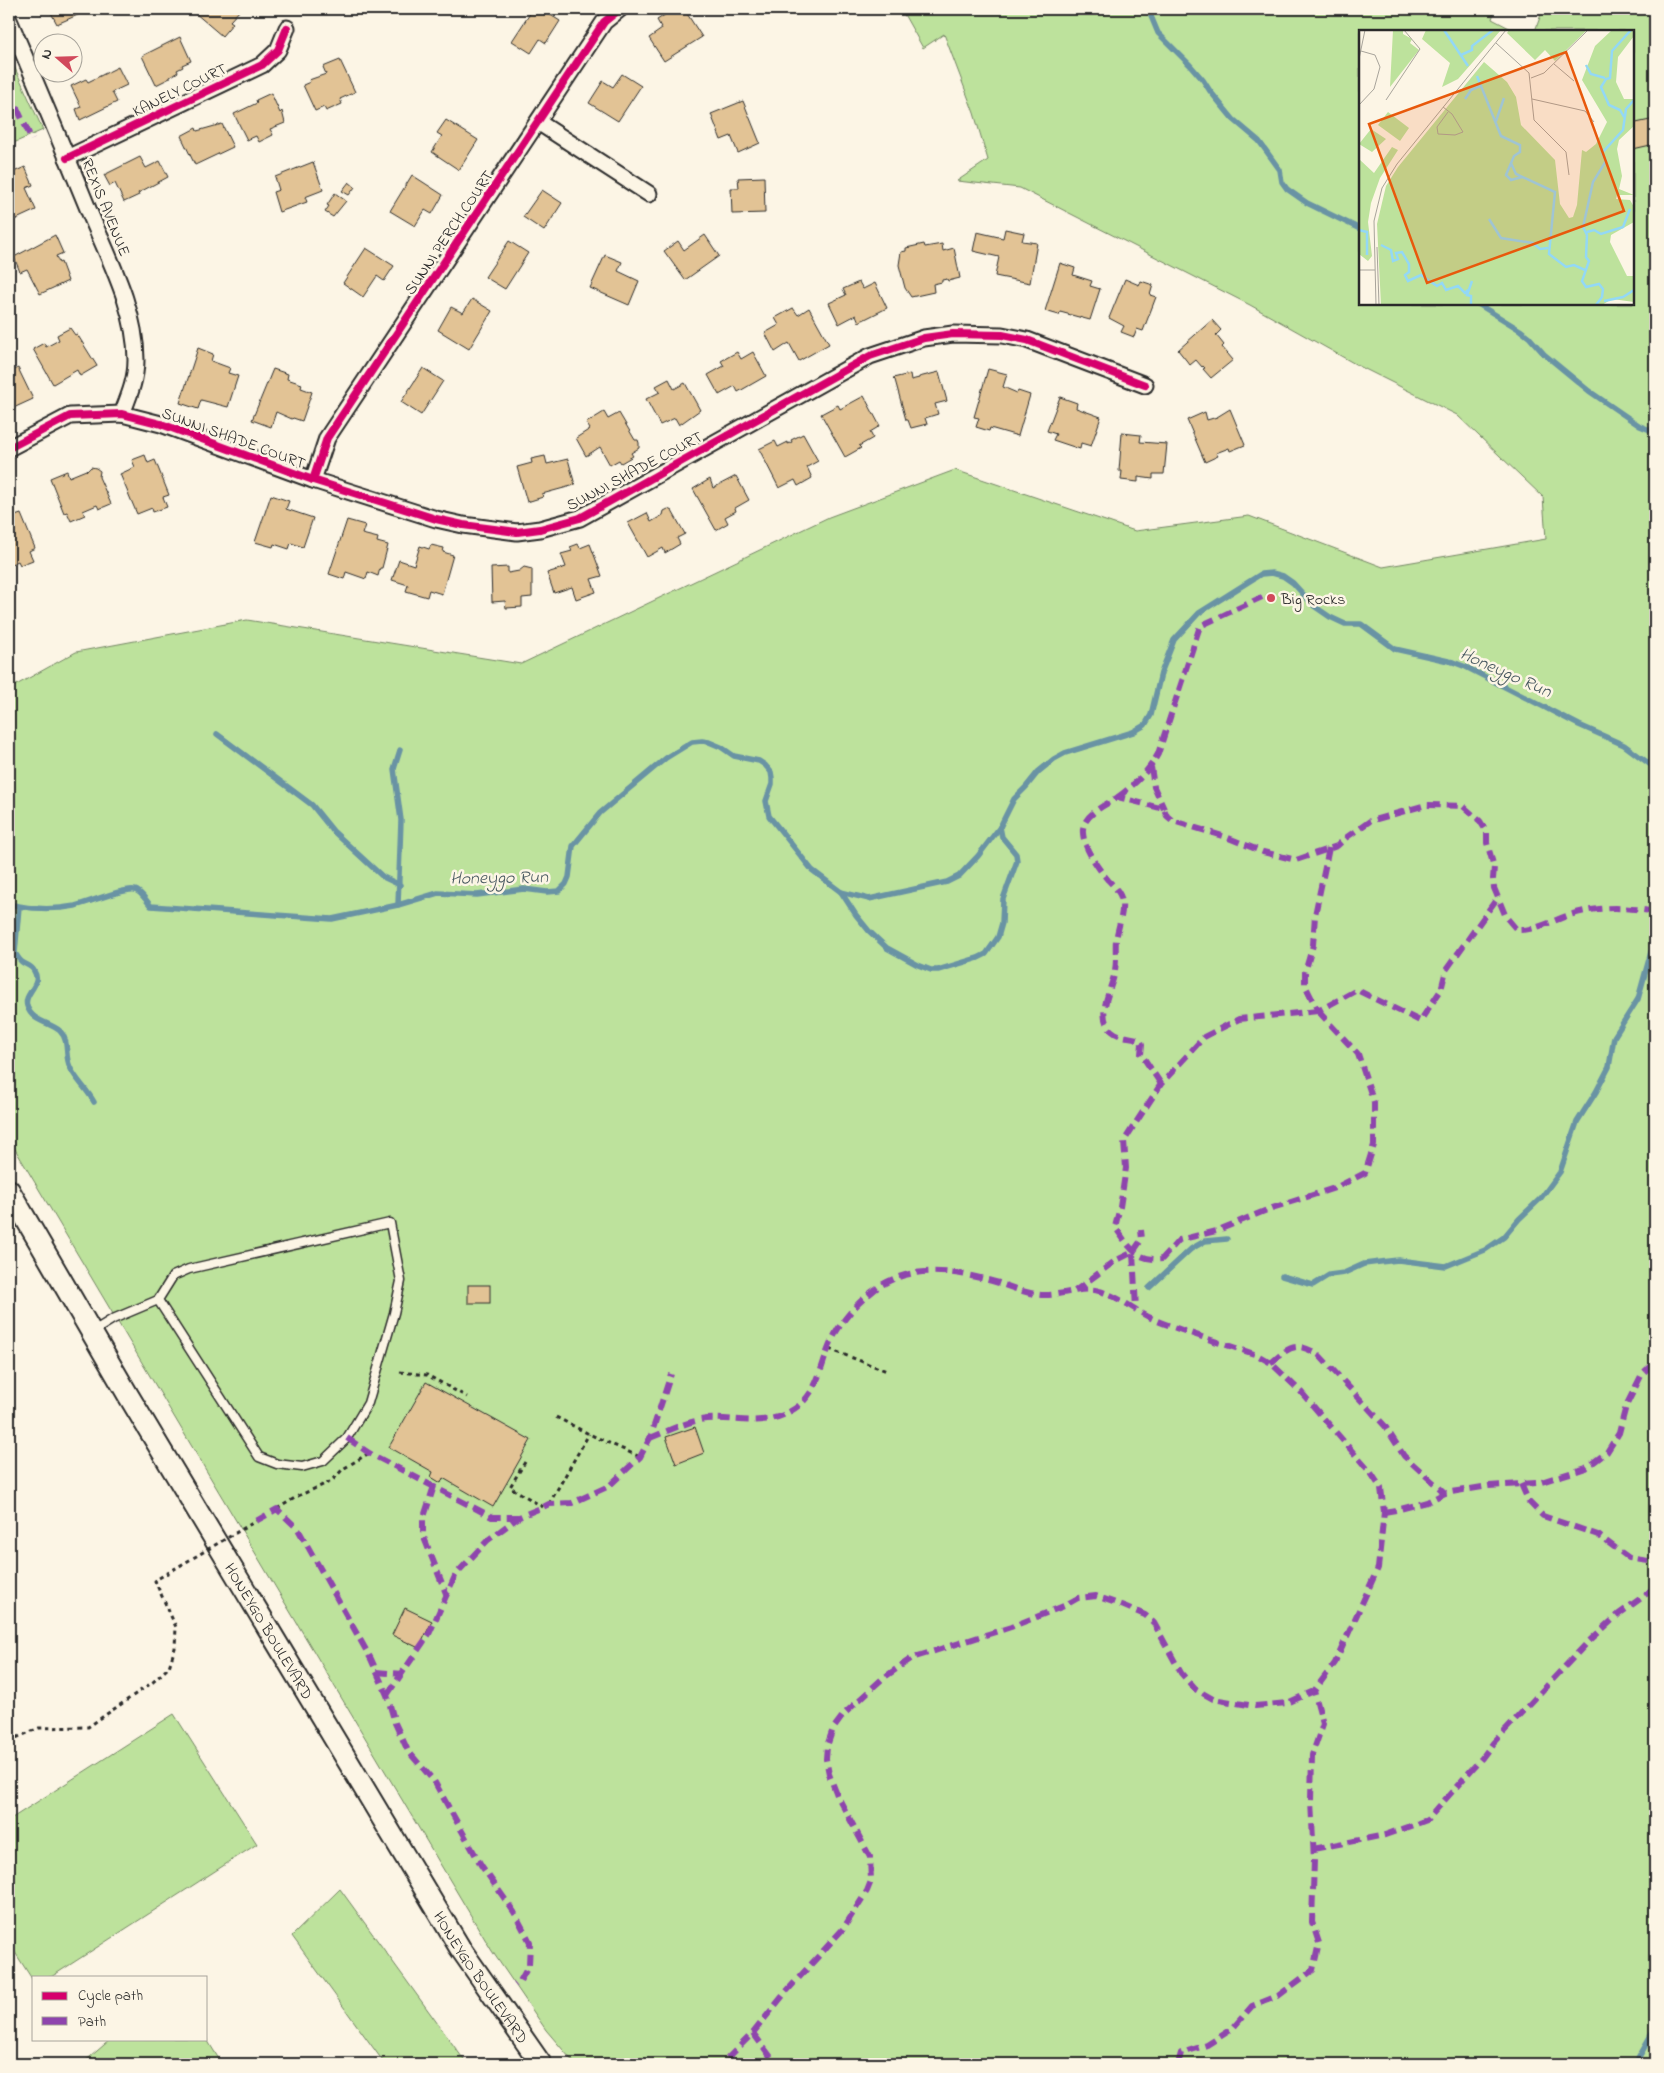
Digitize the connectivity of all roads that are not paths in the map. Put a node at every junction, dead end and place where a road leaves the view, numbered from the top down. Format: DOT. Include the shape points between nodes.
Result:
graph roads {
  1 [pos="620,9"];
  2 [pos="9,20"];
  3 [pos="287,28"];
  4 [pos="538,122"];
  5 [pos="67,158"];
  6 [pos="649,194"];
  7 [pos="1145,384"];
  8 [pos="122,414"];
  9 [pos="9,448"];
  10 [pos="313,480"];
  11 [pos="9,1190"];
  12 [pos="158,1300"];
  13 [pos="92,1332"];
  14 [pos="541,2064"];
  1 -- 4 [label="street, SUNNI PERCH COURT" via="604,22"];
  2 -- 5 [label="street, REXIS AVENUE"];
  3 -- 5 [label="street, KANELY COURT" via="278,50 262,65"];
  4 -- 6 [label="street"];
  4 -- 10 [label="street, SUNNI PERCH COURT" via="327,438"];
  5 -- 8 [label="street, REXIS AVENUE" via="130,315 136,359 134,385"];
  7 -- 10 [label="street, SUNNI SHADE COURT" via="1027,340 1002,335 953,334 924,338 870,356 580,518 517,532 484,529 436,518"];
  8 -- 9 [label="street, SUNNI SHADE COURT" via="70,416"];
  8 -- 10 [label="street, SUNNI SHADE COURT" via="161,424"];
  11 -- 13 [label="main road, HONEYGO BOULEVARD"];
  12 -- 12 [label="lane" via="259,1457 277,1464 302,1467 323,1461 347,1438 368,1403 394,1313 401,1281 390,1223 189,1269 173,1276"];
  12 -- 13 [label="lane" via="113,1319"];
  13 -- 14 [label="main road, HONEYGO BOULEVARD" via="460,1948"];
}
